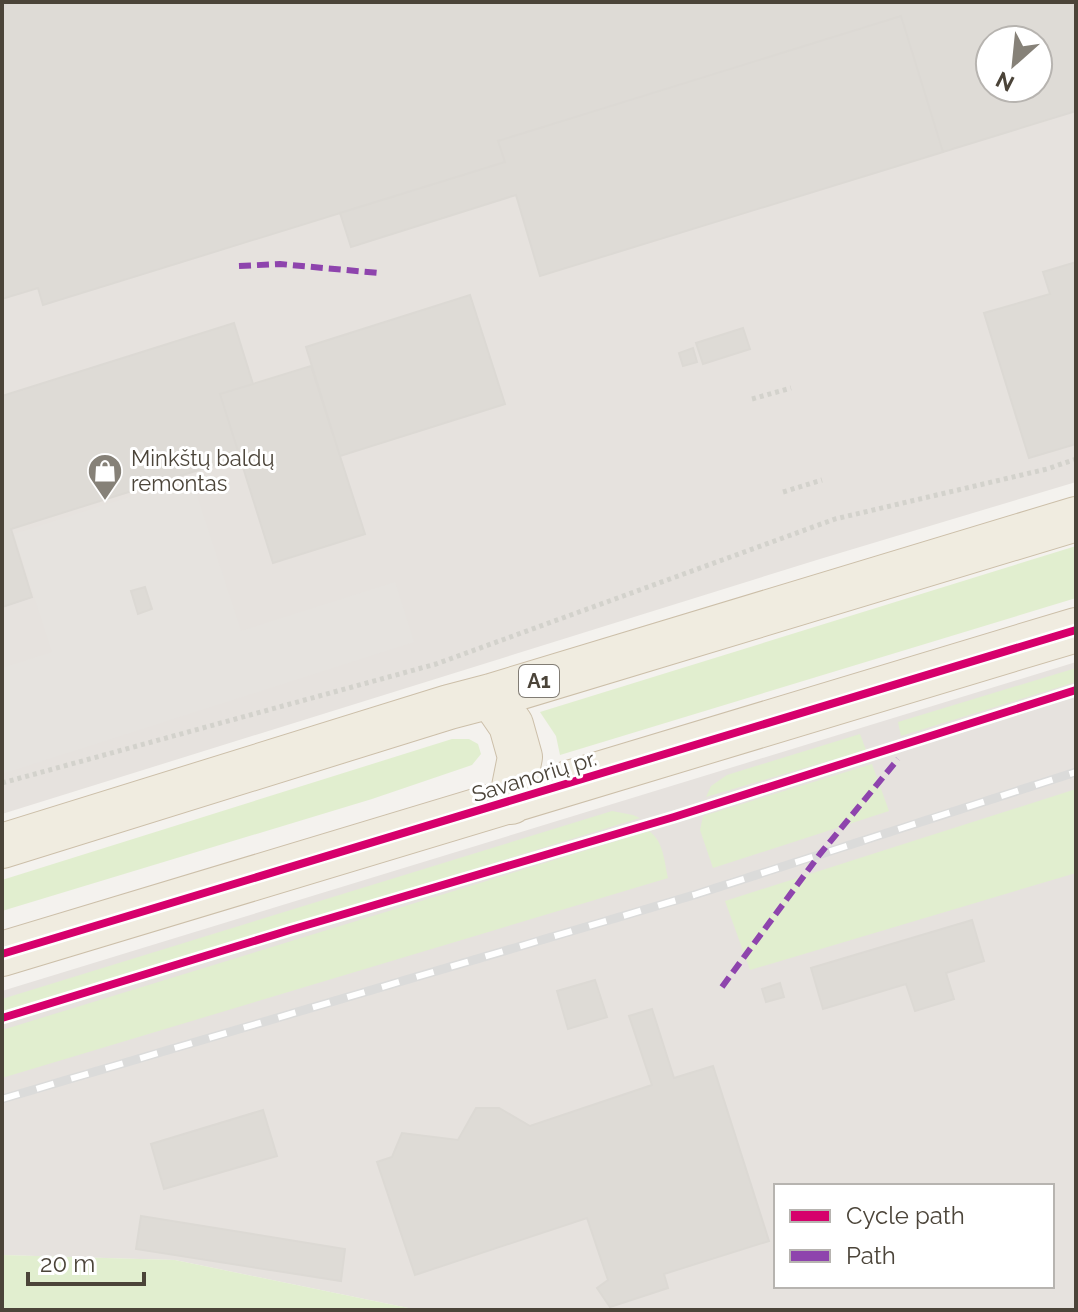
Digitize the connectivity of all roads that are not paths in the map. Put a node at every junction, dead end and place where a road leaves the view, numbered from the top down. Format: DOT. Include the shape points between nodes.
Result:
graph roads {
  1 [pos="1076,519"];
  2 [pos="1076,630"];
  3 [pos="491,696"];
  4 [pos="511,802"];
  5 [pos="2,846"];
  6 [pos="2,954"];
  1 -- 3 [label="highway, A1"];
  2 -- 4 [label="highway, Savanorių pr."];
  3 -- 4 [label="highway" via="511,725 520,757"];
  3 -- 5 [label="highway, A1"];
  4 -- 6 [label="highway, Savanorių pr."];
}
